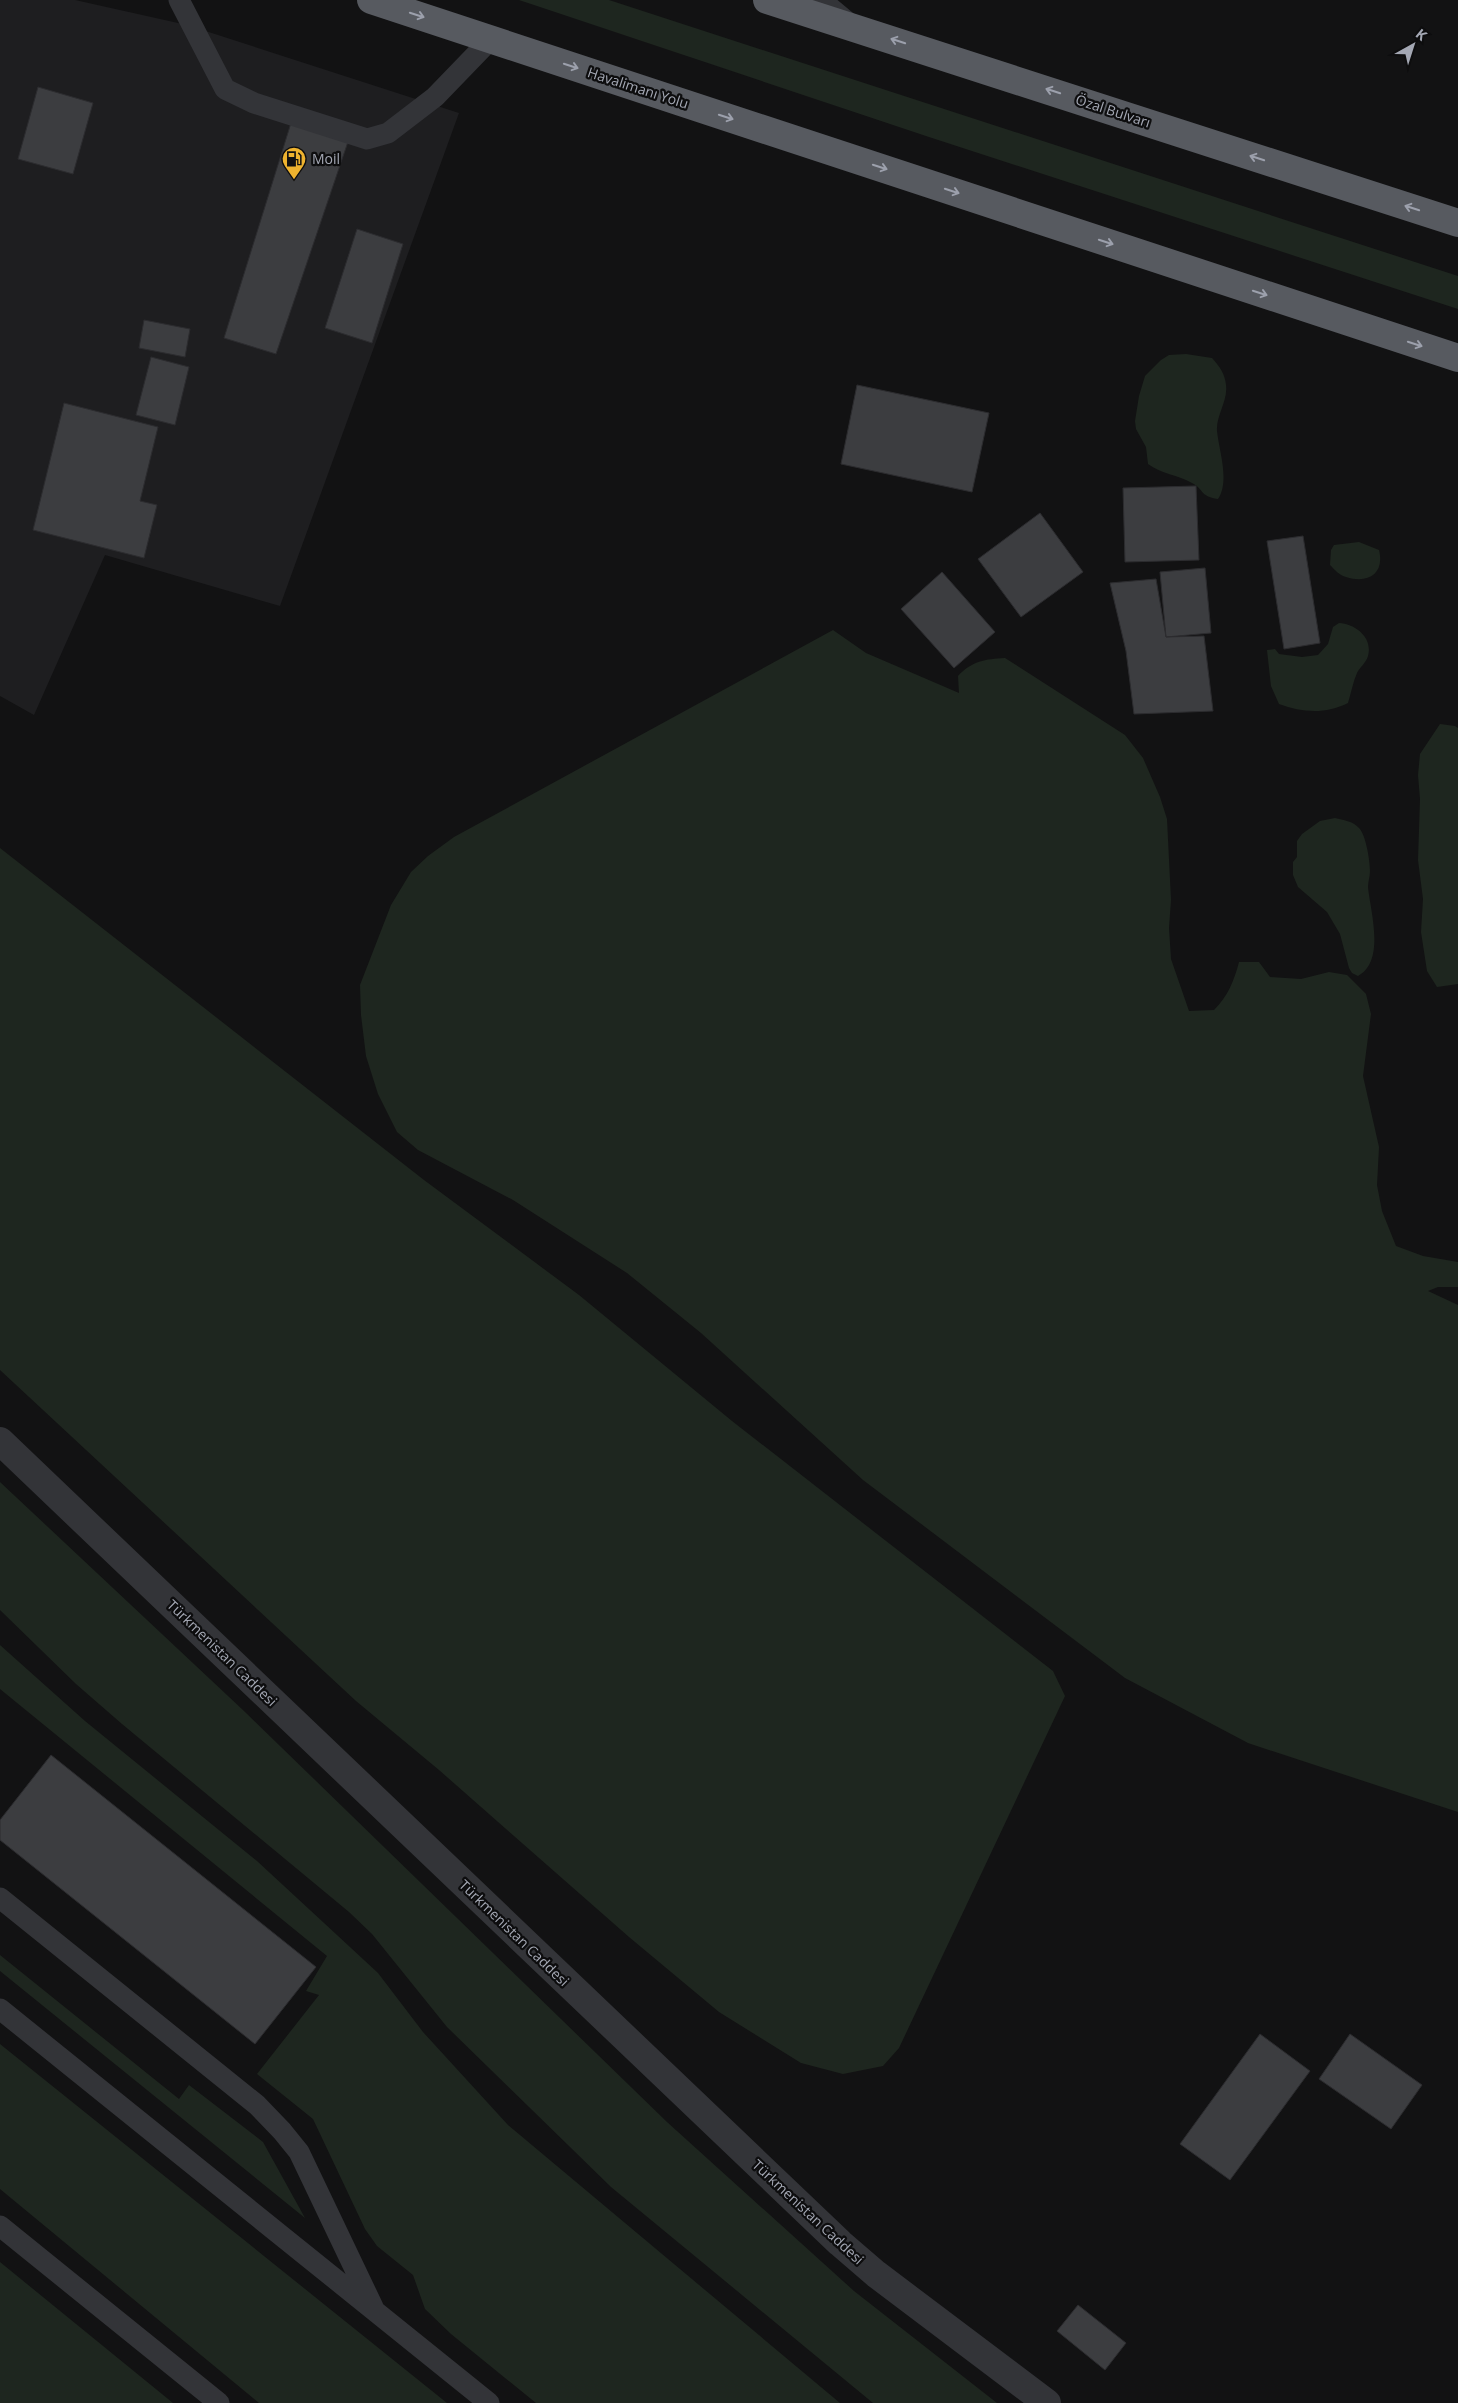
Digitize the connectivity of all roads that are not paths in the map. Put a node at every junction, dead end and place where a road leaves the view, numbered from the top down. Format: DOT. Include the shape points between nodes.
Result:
graph roads {
  1 [pos="179,0"];
  2 [pos="371,0"];
  3 [pos="767,0"];
  4 [pos="821,0"];
  5 [pos="852,26"];
  6 [pos="491,40"];
  7 [pos="1458,223"];
  8 [pos="1458,358"];
  9 [pos="0,1441"];
  10 [pos="0,1898"];
  11 [pos="0,2009"];
  12 [pos="0,2226"];
  13 [pos="376,2312"];
  14 [pos="218,2403"];
  15 [pos="489,2403"];
  16 [pos="1047,2403"];
  1 -- 6 [label="lane" via="225,89 254,103 367,139 388,133 434,97"];
  2 -- 6 [label="highway, Havalimanı Yolu, one-way"];
  3 -- 5 [label="highway, Özal Bulvarı"];
  4 -- 5 [label="lane"];
  7 -- 5 [label="highway, Özal Bulvarı, one-way"];
  6 -- 8 [label="highway, Havalimanı Yolu, one-way"];
  9 -- 16 [label="street, Türkmenistan Caddesi" via="840,2243 876,2274"];
  10 -- 13 [label="lane" via="257,2105 282,2131 299,2152"];
  11 -- 13 [label="lane"];
  12 -- 14 [label="lane"];
  13 -- 15 [label="lane"];
}
